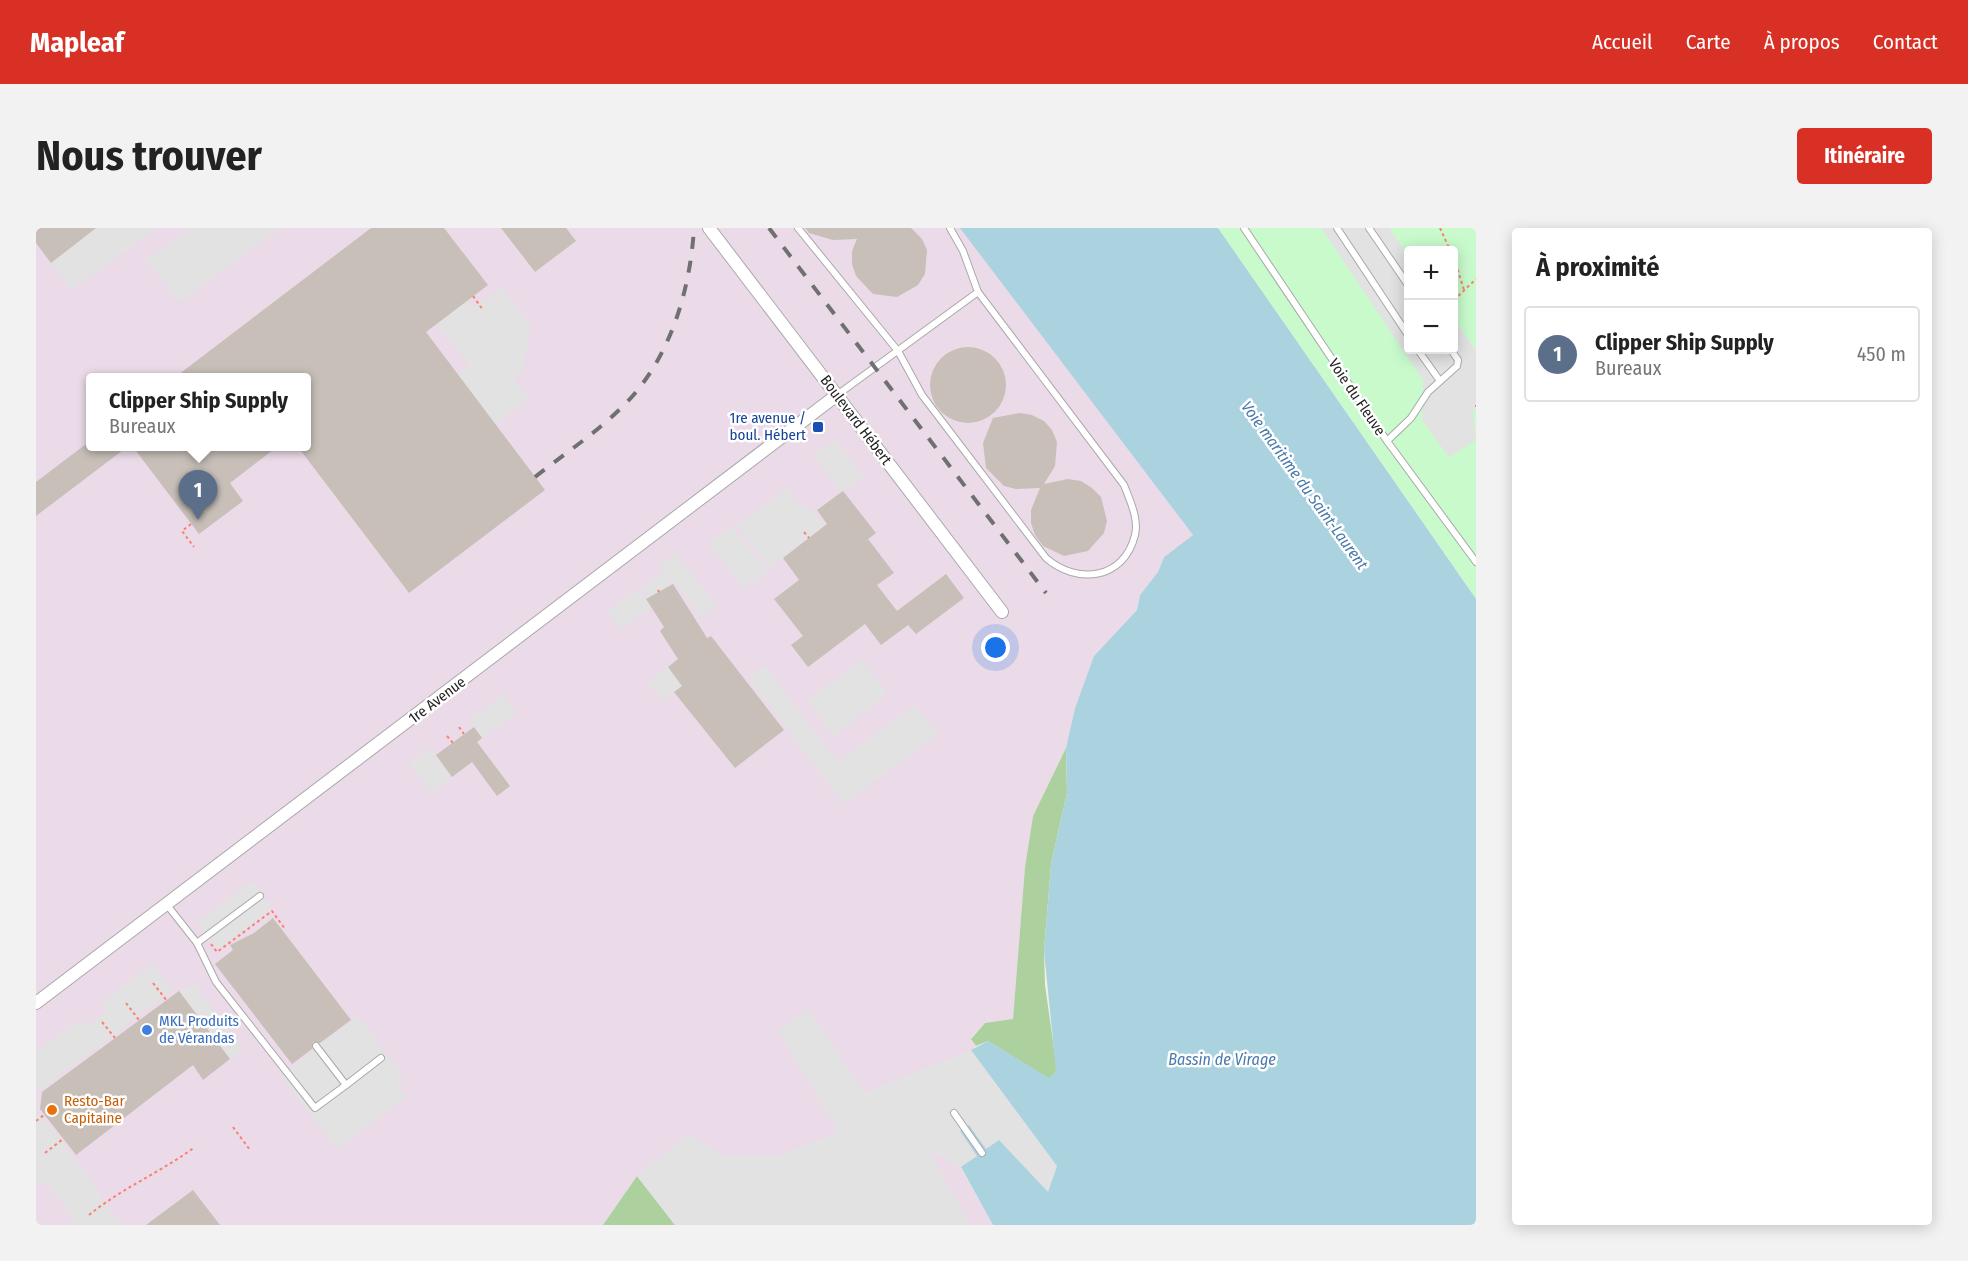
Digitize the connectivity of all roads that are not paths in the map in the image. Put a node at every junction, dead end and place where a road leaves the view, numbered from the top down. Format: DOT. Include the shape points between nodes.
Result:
graph roads {
  1 [pos="709,228"];
  2 [pos="798,228"];
  3 [pos="950,228"];
  4 [pos="1244,228"];
  5 [pos="1337,228"];
  6 [pos="1370,228"];
  7 [pos="1404,279"];
  8 [pos="978,292"];
  9 [pos="1404,329"];
  10 [pos="898,351"];
  11 [pos="1421,354"];
  12 [pos="1454,354"];
  13 [pos="1440,381"];
  14 [pos="837,395"];
  15 [pos="1387,441"];
  16 [pos="1476,562"];
  17 [pos="1002,612"];
  18 [pos="260,896"];
  19 [pos="167,905"];
  20 [pos="197,943"];
  21 [pos="36,1003"];
  22 [pos="316,1046"];
  23 [pos="381,1058"];
  24 [pos="346,1085"];
  25 [pos="954,1113"];
  26 [pos="982,1153"];
  1 -- 14 [label="street, Boulevard Hébert"];
  2 -- 10 [label="lane"];
  3 -- 8 [label="lane"];
  4 -- 15 [label="lane, Voie du Fleuve"];
  5 -- 9 [label="lane"];
  6 -- 7 [label="lane"];
  8 -- 10 [label="lane"];
  8 -- 10 [label="lane" via="1124,485 1134,512 1135,534 1118,563 1090,575 1074,575 1046,558 922,395"];
  10 -- 14 [label="lane"];
  11 -- 13 [label="lane"];
  12 -- 13 [label="lane" via="1457,366"];
  13 -- 15 [label="lane"];
  14 -- 17 [label="street, Boulevard Hébert"];
  14 -- 19 [label="street, 1re Avenue"];
  15 -- 16 [label="lane, Voie du Fleuve"];
  18 -- 20 [label="lane"];
  19 -- 20 [label="lane"];
  19 -- 21 [label="street, 1re Avenue"];
  20 -- 24 [label="lane" via="216,982 315,1108"];
  22 -- 24 [label="lane"];
  23 -- 24 [label="lane"];
  25 -- 26 [label="lane"];
}
